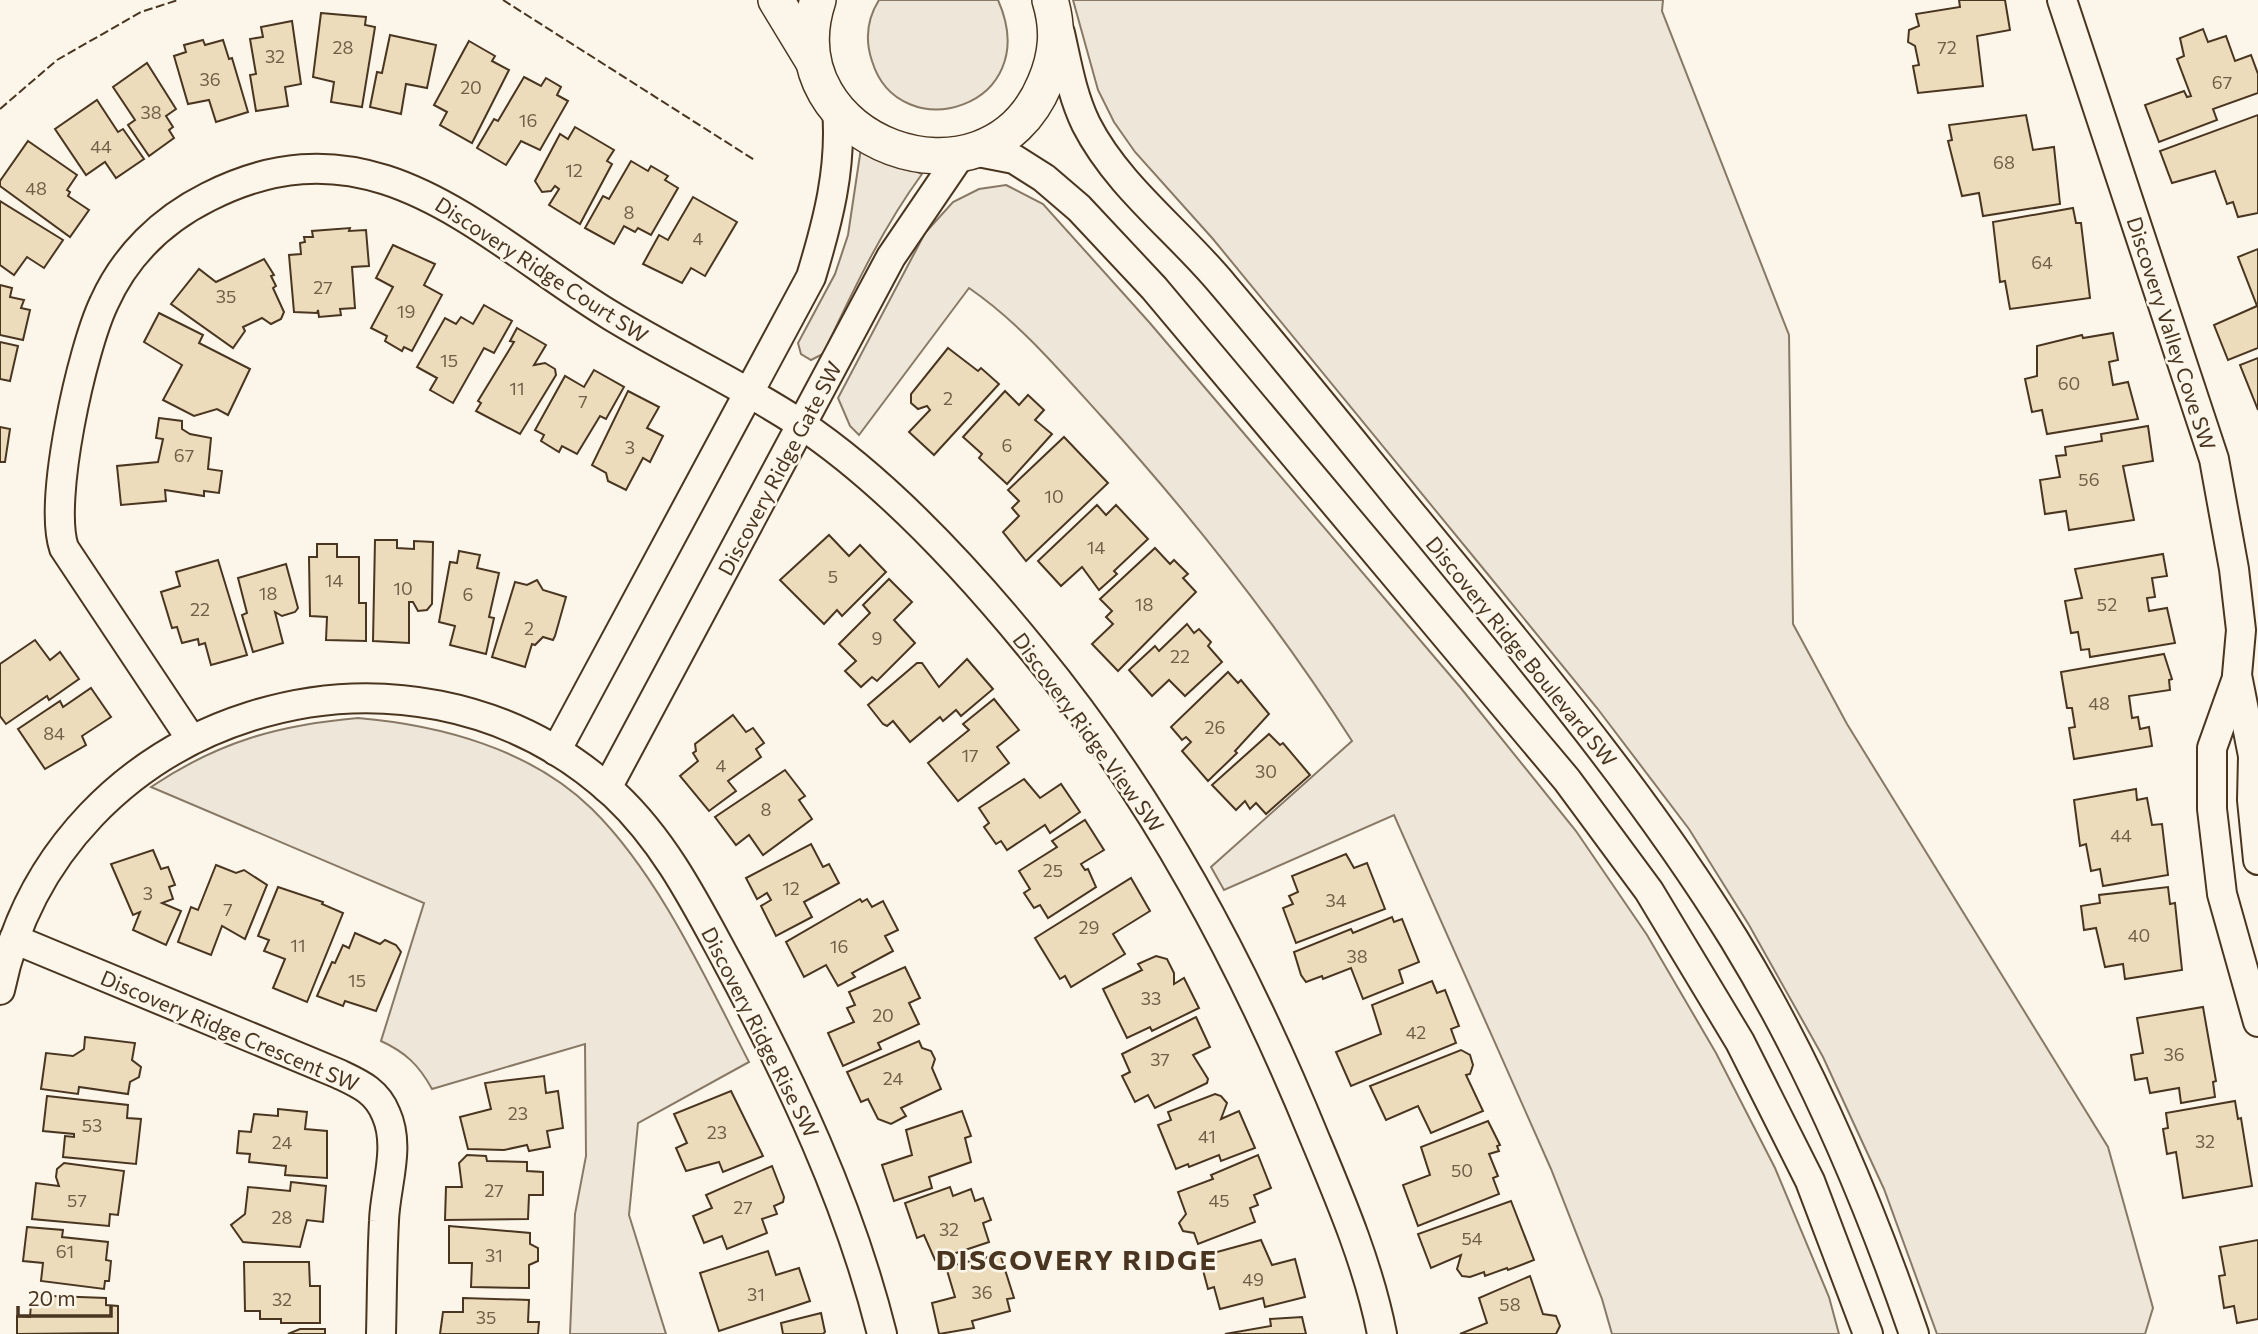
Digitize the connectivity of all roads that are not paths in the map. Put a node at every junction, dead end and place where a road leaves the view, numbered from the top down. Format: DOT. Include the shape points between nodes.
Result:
graph roads {
  1 [pos="776,0"];
  2 [pos="818,0"];
  3 [pos="2062,0"];
  4 [pos="1054,10"];
  5 [pos="816,67"];
  6 [pos="837,109"];
  7 [pos="967,153"];
  8 [pos="750,393"];
  9 [pos="802,425"];
  10 [pos="2237,675"];
  11 [pos="191,739"];
  12 [pos="567,759"];
  13 [pos="607,788"];
  14 [pos="2258,860"];
  15 [pos="14,939"];
  16 [pos="0,990"];
  17 [pos="2258,1023"];
  18 [pos="381,1334"];
  19 [pos="881,1334"];
  20 [pos="1382,1334"];
  21 [pos="1868,1334"];
  22 [pos="1914,1334"];
  1 -- 5 [label="street"];
  2 -- 5 [label="street" via="812,39"];
  3 -- 10 [label="street, Discovery Valley Cove SW" via="2214,459 2241,630"];
  4 -- 7 [label="street" via="1054,62 1038,100 1010,131"];
  4 -- 22 [label="street, Discovery Ridge Boulevard SW" via="1074,95 1100,147 1221,281 1410,511 1590,733 1695,879 1762,990 1822,1104"];
  5 -- 6 [label="street"];
  6 -- 7 [label="street" via="880,144 906,153 933,157"];
  6 -- 8 [label="street" via="837,164 830,216 811,277"];
  7 -- 9 [label="street, Discovery Ridge Gate SW" via="891,257"];
  7 -- 21 [label="street" via="1014,159 1079,208 1197,339 1567,780 1649,891 1740,1042 1810,1181"];
  8 -- 9 [label="street, Discovery Ridge Court SW"];
  8 -- 11 [label="street, Discovery Ridge Court SW" via="625,324 470,220 396,180 346,170 285,172 237,183 190,207 138,249 102,306 75,393 59,522 64,548"];
  8 -- 12 [label="street"];
  9 -- 13 [label="street, Discovery Ridge Gate SW"];
  9 -- 20 [label="street, Discovery Ridge View SW" via="878,485 954,561 1034,650 1131,782 1208,908 1271,1031 1340,1199"];
  10 -- 14 [label="street, Discovery Valley Cove SW" via="2253,756"];
  10 -- 17 [label="street, Discovery Valley Cove SW" via="2212,748 2212,809 2222,894"];
  11 -- 12 [label="street, Discovery Ridge Rise SW" via="235,719 311,701 396,699 490,720"];
  11 -- 15 [label="street, Discovery Ridge Rise SW" via="122,786 87,819 36,891"];
  12 -- 13 [label="street, Discovery Ridge Rise SW"];
  13 -- 19 [label="street, Discovery Ridge Rise SW" via="679,872 761,1023 835,1187"];
  15 -- 16 [label="street, Discovery Ridge Rise SW"];
  15 -- 18 [label="street, Discovery Ridge Crescent SW" via="339,1074 367,1087 378,1098 392,1133"];
}
